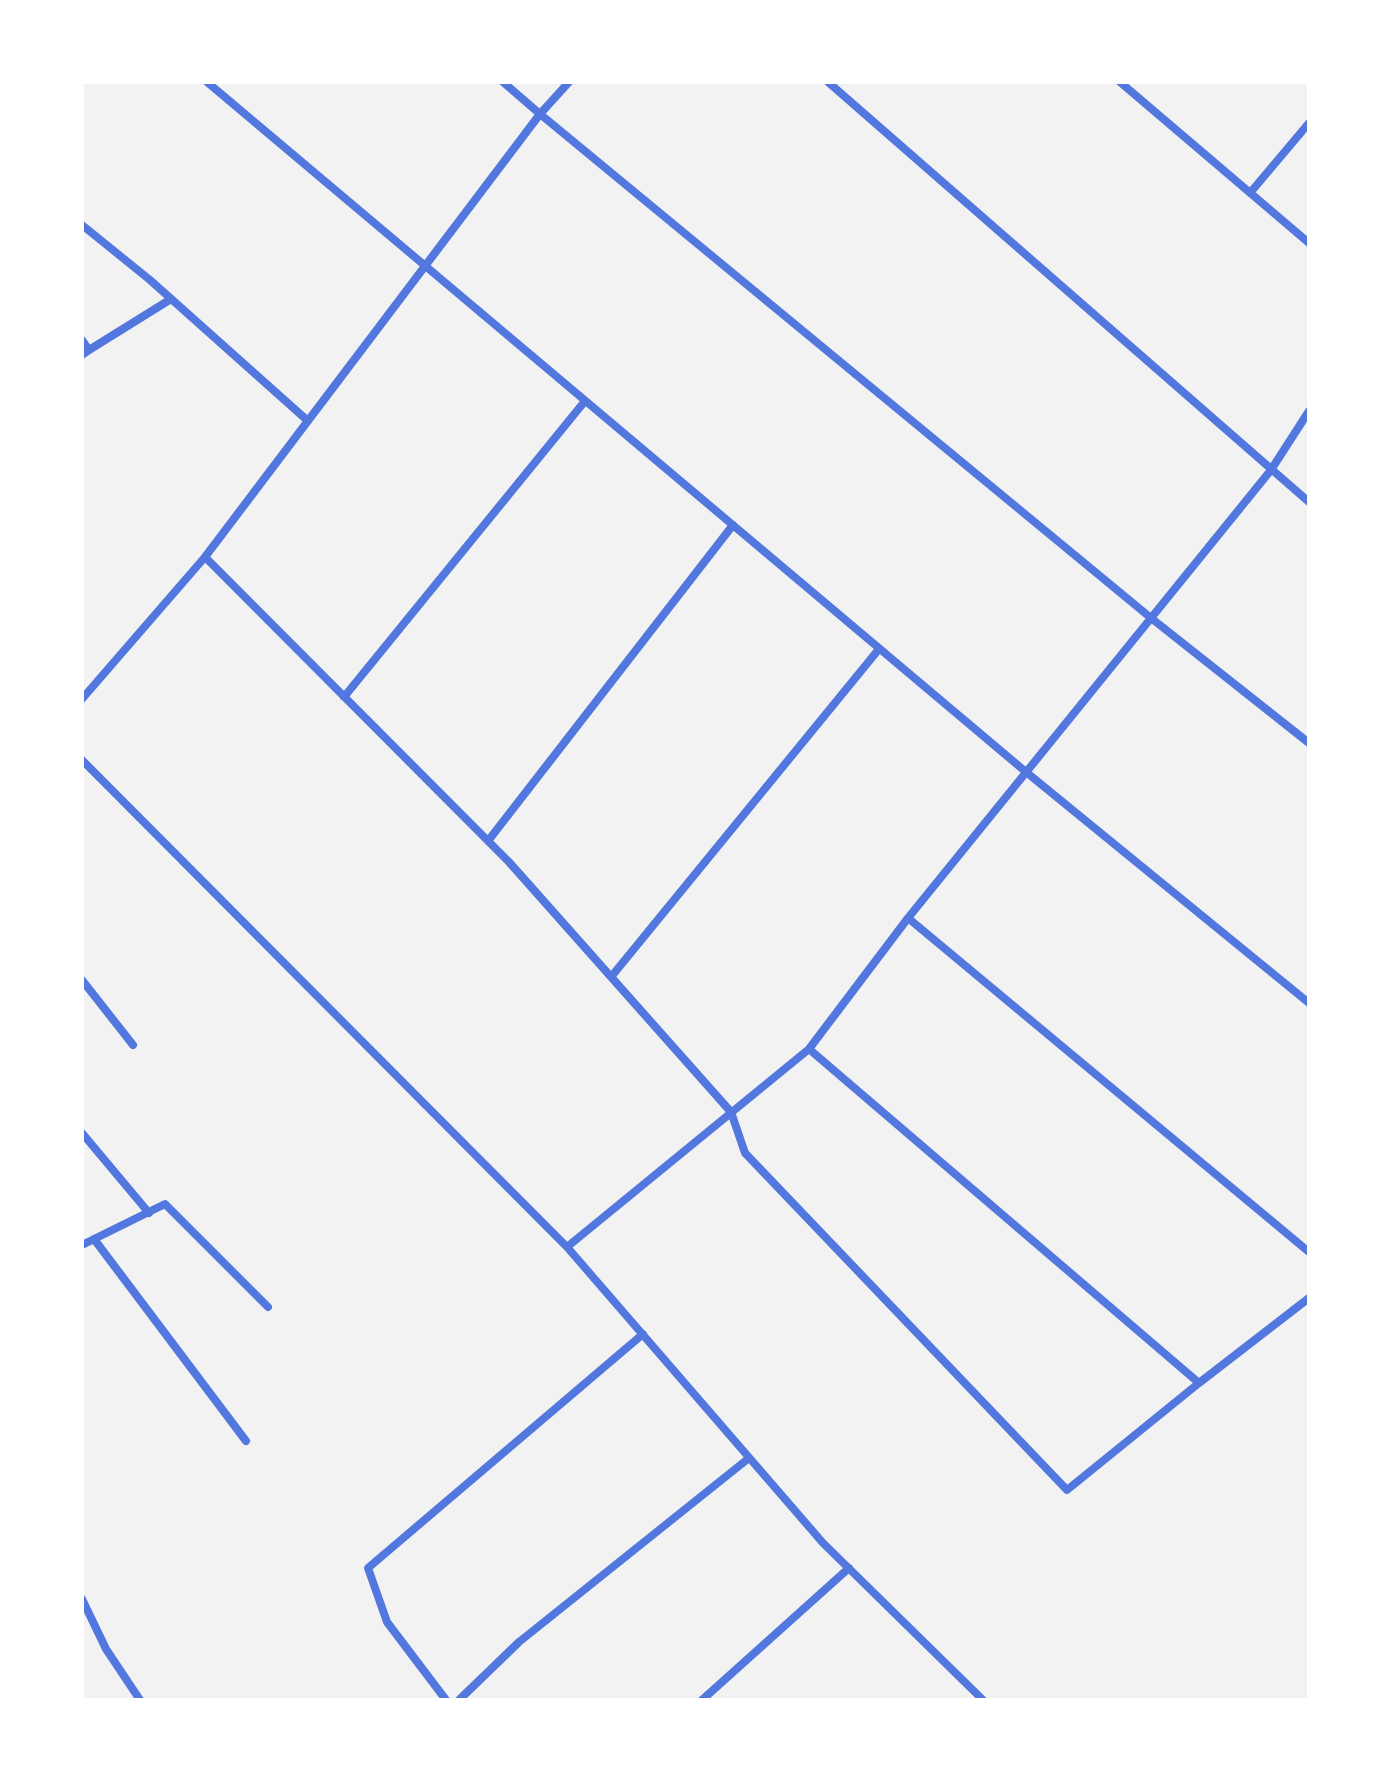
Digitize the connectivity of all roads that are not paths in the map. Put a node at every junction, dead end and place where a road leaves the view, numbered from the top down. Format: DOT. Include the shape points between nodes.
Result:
graph roads {
  1 [pos="207,82"];
  2 [pos="503,82"];
  3 [pos="569,82"];
  4 [pos="828,82"];
  5 [pos="1120,82"];
  6 [pos="540,114"];
  7 [pos="1309,123"];
  8 [pos="1250,193"];
  9 [pos="82,225"];
  10 [pos="1309,243"];
  11 [pos="426,266"];
  12 [pos="171,299"];
  13 [pos="82,340"];
  14 [pos="86,352"];
  15 [pos="585,401"];
  16 [pos="1309,411"];
  17 [pos="308,421"];
  18 [pos="1271,470"];
  19 [pos="1309,502"];
  20 [pos="733,525"];
  21 [pos="205,557"];
  22 [pos="1151,618"];
  23 [pos="879,649"];
  24 [pos="344,697"];
  25 [pos="82,699"];
  26 [pos="1309,743"];
  27 [pos="82,760"];
  28 [pos="1026,772"];
  29 [pos="488,841"];
  30 [pos="908,918"];
  31 [pos="611,977"];
  32 [pos="82,980"];
  33 [pos="1309,1003"];
  34 [pos="133,1045"];
  35 [pos="809,1049"];
  36 [pos="731,1112"];
  37 [pos="82,1133"];
  38 [pos="149,1213"];
  39 [pos="94,1239"];
  40 [pos="82,1245"];
  41 [pos="567,1247"];
  42 [pos="1309,1252"];
  43 [pos="1309,1298"];
  44 [pos="268,1307"];
  45 [pos="643,1334"];
  46 [pos="1199,1383"];
  47 [pos="246,1441"];
  48 [pos="749,1458"];
  49 [pos="849,1568"];
  50 [pos="82,1599"];
  51 [pos="140,1700"];
  52 [pos="446,1700"];
  53 [pos="459,1700"];
  54 [pos="702,1700"];
  55 [pos="983,1700"];
  1 -- 11 [label="street"];
  2 -- 6 [label="street"];
  3 -- 6 [label="street"];
  4 -- 18 [label="street"];
  5 -- 8 [label="street"];
  6 -- 11 [label="street"];
  6 -- 22 [label="street"];
  7 -- 8 [label="street"];
  8 -- 10 [label="street"];
  9 -- 12 [label="street"];
  11 -- 15 [label="street"];
  11 -- 17 [label="street"];
  12 -- 14 [label="street"];
  12 -- 17 [label="street"];
  13 -- 14 [label="street"];
  15 -- 20 [label="street"];
  15 -- 24 [label="street"];
  16 -- 18 [label="street"];
  17 -- 21 [label="street"];
  18 -- 19 [label="street"];
  18 -- 22 [label="street"];
  20 -- 23 [label="street"];
  20 -- 29 [label="street"];
  21 -- 24 [label="street"];
  21 -- 25 [label="street"];
  22 -- 26 [label="street"];
  22 -- 28 [label="street"];
  23 -- 28 [label="street"];
  23 -- 31 [label="street"];
  24 -- 29 [label="street"];
  27 -- 41 [label="street"];
  28 -- 30 [label="street"];
  28 -- 33 [label="street"];
  29 -- 31 [label="street"];
  30 -- 35 [label="street"];
  30 -- 42 [label="street"];
  31 -- 36 [label="street"];
  32 -- 34 [label="street"];
  35 -- 36 [label="street"];
  35 -- 46 [label="street"];
  36 -- 41 [label="street"];
  36 -- 46 [label="street" via="745,1153 1067,1490"];
  37 -- 38 [label="street"];
  38 -- 39 [label="street"];
  38 -- 44 [label="street" via="165,1204"];
  39 -- 40 [label="street"];
  39 -- 47 [label="street"];
  41 -- 45 [label="street"];
  43 -- 46 [label="street"];
  45 -- 48 [label="street"];
  45 -- 52 [label="street" via="368,1568 387,1622"];
  48 -- 49 [label="street"];
  48 -- 53 [label="street" via="519,1642"];
  49 -- 54 [label="street"];
  49 -- 55 [label="street"];
  50 -- 51 [label="street" via="106,1649"];
}
